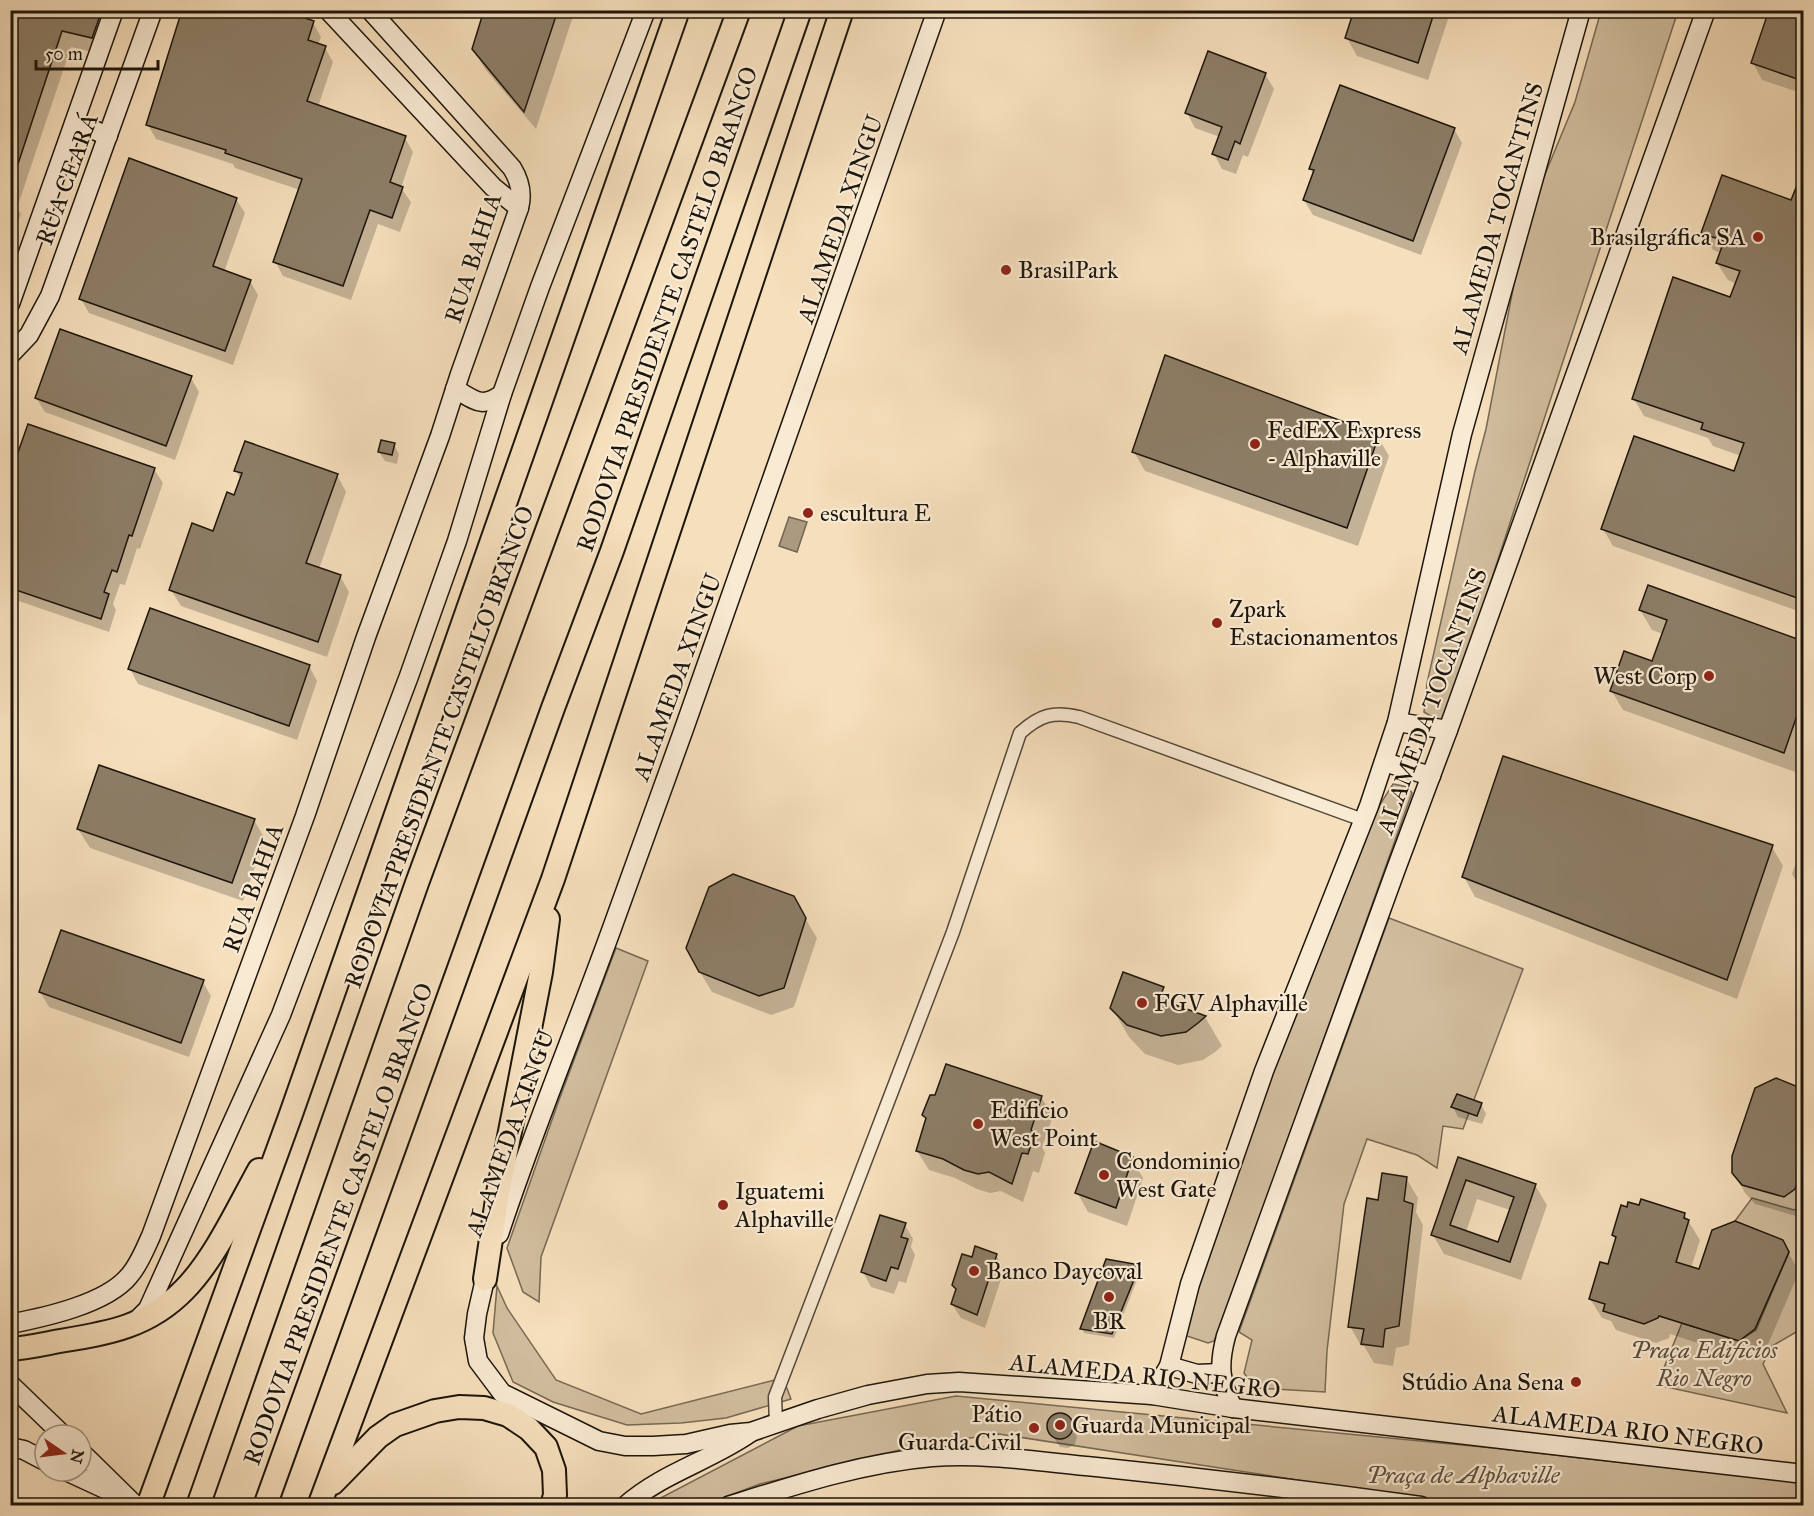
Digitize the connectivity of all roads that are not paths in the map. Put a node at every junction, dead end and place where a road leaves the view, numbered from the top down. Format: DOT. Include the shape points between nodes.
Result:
graph roads {
  1 [pos="114,10"];
  2 [pos="153,10"];
  3 [pos="328,10"];
  4 [pos="370,10"];
  5 [pos="646,10"];
  6 [pos="678,10"];
  7 [pos="739,10"];
  8 [pos="800,10"];
  9 [pos="842,10"];
  10 [pos="937,10"];
  11 [pos="1581,10"];
  12 [pos="1706,10"];
  13 [pos="75,122"];
  14 [pos="108,136"];
  15 [pos="512,168"];
  16 [pos="494,187"];
  17 [pos="519,208"];
  18 [pos="10,304"];
  19 [pos="10,355"];
  20 [pos="454,389"];
  21 [pos="502,394"];
  22 [pos="1397,722"];
  23 [pos="1448,730"];
  24 [pos="1384,762"];
  25 [pos="1431,776"];
  26 [pos="1363,820"];
  27 [pos="553,879"];
  28 [pos="291,1114"];
  29 [pos="485,1279"];
  30 [pos="10,1324"];
  31 [pos="132,1326"];
  32 [pos="10,1349"];
  33 [pos="478,1361"];
  34 [pos="1169,1365"];
  35 [pos="1220,1373"];
  36 [pos="10,1384"];
  37 [pos="1152,1395"];
  38 [pos="1233,1408"];
  39 [pos="51,1423"];
  40 [pos="776,1423"];
  41 [pos="751,1432"];
  42 [pos="10,1447"];
  43 [pos="33,1455"];
  44 [pos="93,1463"];
  45 [pos="1803,1474"];
  46 [pos="92,1483"];
  47 [pos="201,1497"];
  48 [pos="322,1498"];
  49 [pos="266,1504"];
  50 [pos="140,1505"];
  51 [pos="552,1506"];
  52 [pos="625,1506"];
  53 [pos="728,1506"];
  54 [pos="1421,1506"];
  1 -- 13 [label="main road, RUA CEARÁ"];
  2 -- 14 [label="main road, RUA CEARÁ"];
  3 -- 16 [label="main road"];
  4 -- 15 [label="main road, RUA BAHIA"];
  5 -- 21 [label="main road"];
  6 -- 28 [label="highway, RODOVIA PRESIDENTE CASTELO BRANCO"];
  7 -- 47 [label="highway, RODOVIA PRESIDENTE CASTELO BRANCO" via="421,872"];
  8 -- 49 [label="highway, RODOVIA PRESIDENTE CASTELO BRANCO" via="612,551"];
  9 -- 27 [label="highway"];
  10 -- 29 [label="main road, ALAMEDA XINGU" via="817,358 611,931 530,1143"];
  11 -- 22 [label="main road, ALAMEDA TOCANTINS" via="1462,434"];
  12 -- 23 [label="main road, ALAMEDA TOCANTINS"];
  13 -- 14 [label="main road"];
  13 -- 18 [label="main road, RUA CEARÁ"];
  14 -- 19 [label="main road, RUA CEARÁ" via="50,296 28,335"];
  15 -- 16 [label="main road"];
  15 -- 17 [label="main road, RUA BAHIA" via="520,188"];
  16 -- 17 [label="main road"];
  17 -- 20 [label="main road, RUA BAHIA"];
  20 -- 21 [label="main road" via="478,402 490,402"];
  20 -- 30 [label="main road, RUA BAHIA" via="305,816 151,1236 129,1277 114,1289 90,1302"];
  21 -- 31 [label="main road" via="457,541 413,665 281,1015 148,1309"];
  22 -- 23 [label="main road"];
  22 -- 24 [label="main road, ALAMEDA TOCANTINS"];
  23 -- 25 [label="main road, ALAMEDA TOCANTINS"];
  24 -- 25 [label="main road"];
  24 -- 26 [label="main road, ALAMEDA TOCANTINS"];
  25 -- 35 [label="main road, ALAMEDA TOCANTINS" via="1226,1336"];
  26 -- 34 [label="main road, ALAMEDA TOCANTINS" via="1264,1071 1190,1284"];
  26 -- 40 [label="street" via="1079,717 1050,715 1033,721 1020,733 953,932 775,1397"];
  27 -- 29 [label="highway" via="541,972"];
  27 -- 48 [label="highway"];
  28 -- 31 [label="highway" via="204,1266 164,1309"];
  28 -- 50 [label="highway, RODOVIA PRESIDENTE CASTELO BRANCO" via="161,1470"];
  29 -- 33 [label="main road, ALAMEDA XINGU" via="474,1338"];
  31 -- 32 [label="highway"];
  33 -- 41 [label="main road, ALAMEDA RIO NEGRO" via="502,1394 599,1441 653,1446"];
  34 -- 35 [label="main road" via="1197,1374"];
  34 -- 37 [label="main road, ALAMEDA TOCANTINS"];
  35 -- 38 [label="main road, ALAMEDA TOCANTINS"];
  36 -- 39 [label="main road"];
  37 -- 38 [label="main road, ALAMEDA RIO NEGRO"];
  37 -- 40 [label="main road, ALAMEDA RIO NEGRO" via="942,1382 849,1400"];
  38 -- 45 [label="main road, ALAMEDA RIO NEGRO"];
  40 -- 41 [label="main road, ALAMEDA RIO NEGRO"];
  41 -- 52 [label="main road" via="653,1485"];
  42 -- 43 [label="main road"];
  44 -- 50 [label="main road"];
  46 -- 50 [label="main road"];
  48 -- 51 [label="highway" via="365,1448 395,1425 459,1407 484,1408 508,1415 546,1447 554,1470"];
  53 -- 54 [label="main road" via="857,1469 933,1457 968,1456 1142,1472"];
}
